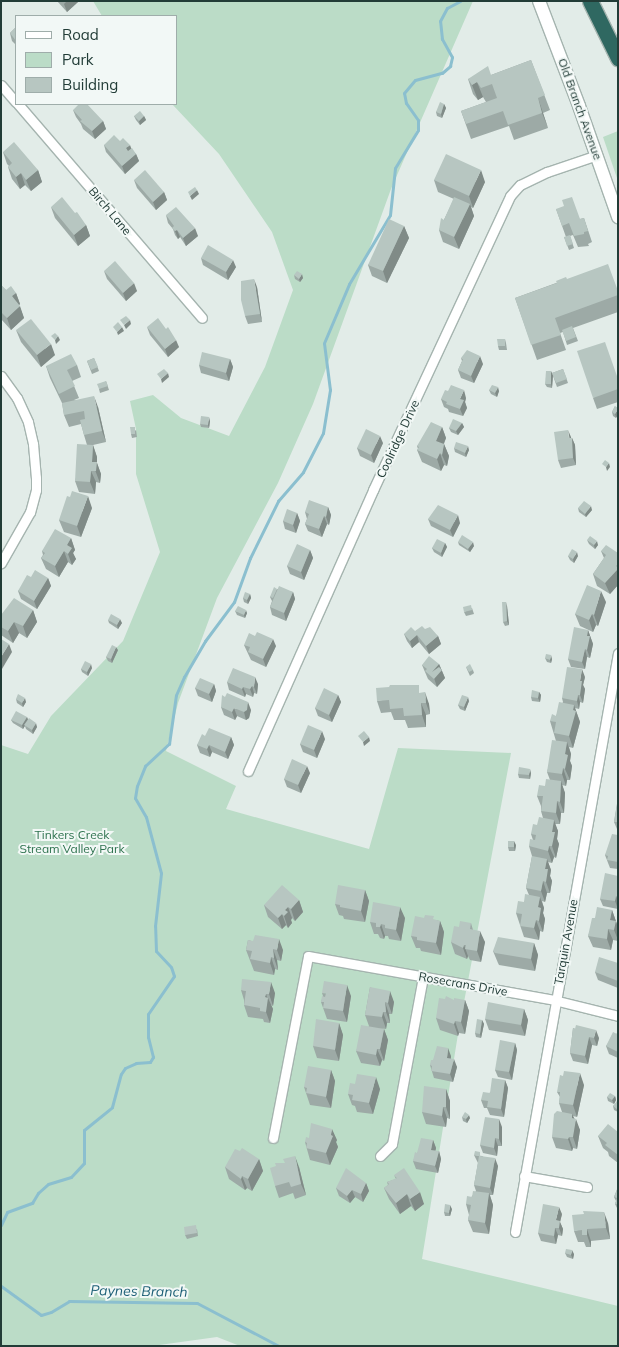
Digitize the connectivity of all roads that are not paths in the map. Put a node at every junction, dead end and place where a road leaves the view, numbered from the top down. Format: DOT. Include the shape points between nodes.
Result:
graph roads {
  1 [pos="539,1"];
  2 [pos="590,1"];
  3 [pos="618,58"];
  4 [pos="1,85"];
  5 [pos="15,101"];
  6 [pos="19,105"];
  7 [pos="597,155"];
  8 [pos="618,217"];
  9 [pos="202,318"];
  10 [pos="1,376"];
  11 [pos="1,563"];
  12 [pos="618,654"];
  13 [pos="248,771"];
  14 [pos="423,977"];
  15 [pos="554,1000"];
  16 [pos="618,1016"];
  17 [pos="273,1138"];
  18 [pos="380,1156"];
  19 [pos="524,1176"];
  20 [pos="587,1187"];
  21 [pos="515,1232"];
  1 -- 7 [label="main road, Old Branch Avenue"];
  2 -- 3 [label="highway"];
  4 -- 5 [label="street, Birch Lane"];
  6 -- 9 [label="street, Birch Lane"];
  7 -- 8 [label="main road, Old Branch Avenue"];
  7 -- 13 [label="street, Coolridge Drive" via="547,172 520,186 510,196"];
  10 -- 11 [label="street" via="17,398 28,422 36,478 30,512"];
  12 -- 15 [label="street, Tarquin Avenue"];
  14 -- 15 [label="street, Rosecrans Drive"];
  14 -- 17 [label="street, Rosecrans Drive" via="308,956"];
  14 -- 18 [label="street" via="392,1144"];
  15 -- 16 [label="street, Rosecrans Drive"];
  15 -- 19 [label="street, Tarquin Avenue"];
  19 -- 20 [label="street"];
  19 -- 21 [label="street, Tarquin Avenue"];
}
